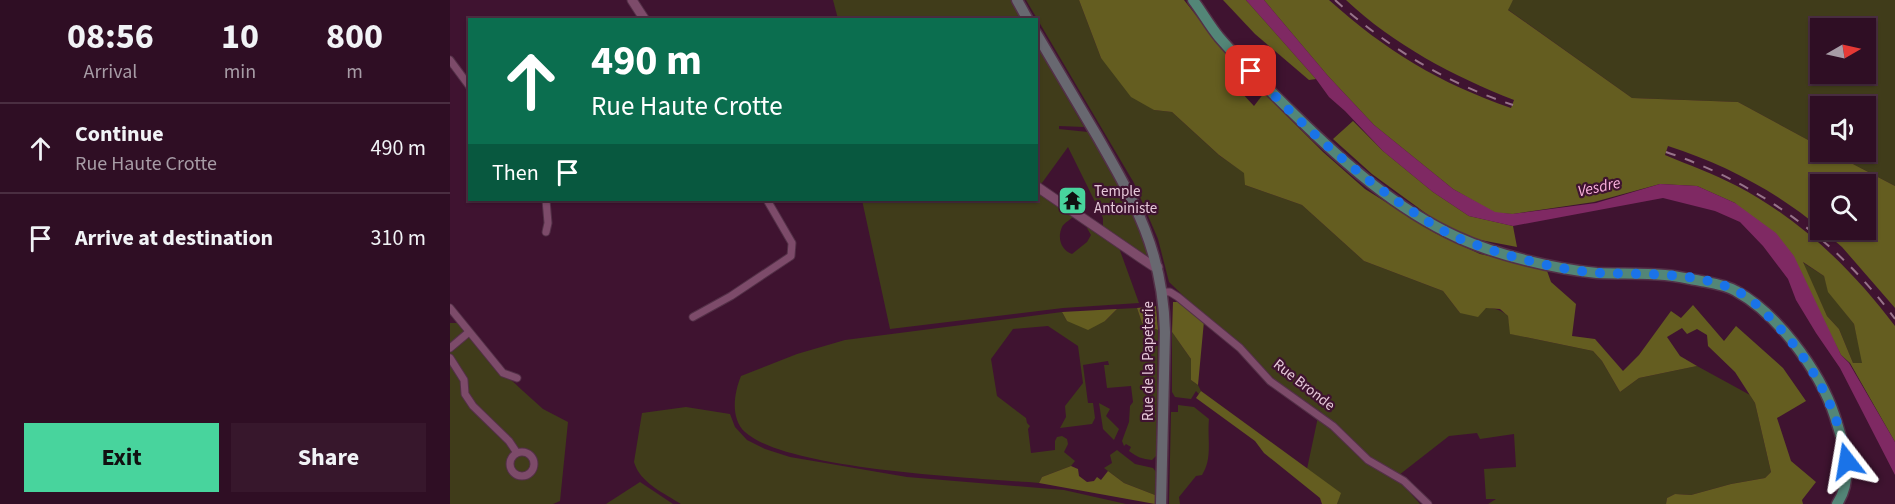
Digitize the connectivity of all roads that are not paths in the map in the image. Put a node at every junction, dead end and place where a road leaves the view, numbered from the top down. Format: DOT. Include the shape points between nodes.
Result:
graph roads {
  1 [pos="632,0"];
  2 [pos="1017,0"];
  3 [pos="1193,0"];
  4 [pos="644,18"];
  5 [pos="1027,18"];
  6 [pos="1038,36"];
  7 [pos="450,60"];
  8 [pos="468,84"];
  9 [pos="1038,187"];
  10 [pos="546,201"];
  11 [pos="768,201"];
  12 [pos="546,232"];
  13 [pos="1158,267"];
  14 [pos="1163,292"];
  15 [pos="450,308"];
  16 [pos="693,317"];
  17 [pos="469,332"];
  18 [pos="450,348"];
  19 [pos="450,358"];
  20 [pos="517,378"];
  21 [pos="517,453"];
  22 [pos="1161,504"];
  23 [pos="1428,504"];
  24 [pos="1837,504"];
  1 -- 4 [label="street"];
  2 -- 5 [label="main road"];
  3 -- 24 [label="main road" via="1218,36 1324,143 1426,221 1487,248 1568,269 1667,275 1712,283 1754,302 1792,342 1824,389 1847,461 1844,490"];
  6 -- 13 [label="main road, Rue de la Papeterie" via="1139,212"];
  7 -- 8 [label="street"];
  9 -- 13 [label="street"];
  10 -- 12 [label="street"];
  11 -- 16 [label="street" via="792,243 791,256"];
  13 -- 14 [label="main road, Rue de la Papeterie"];
  14 -- 22 [label="main road, Rue de la Papeterie"];
  14 -- 23 [label="street, Rue Bronde" via="1178,297 1240,348 1270,381 1333,426 1368,460 1404,481"];
  15 -- 17 [label="street"];
  17 -- 18 [label="street"];
  17 -- 20 [label="street" via="503,373"];
  19 -- 21 [label="street" via="464,380 465,394 473,406"];
}
